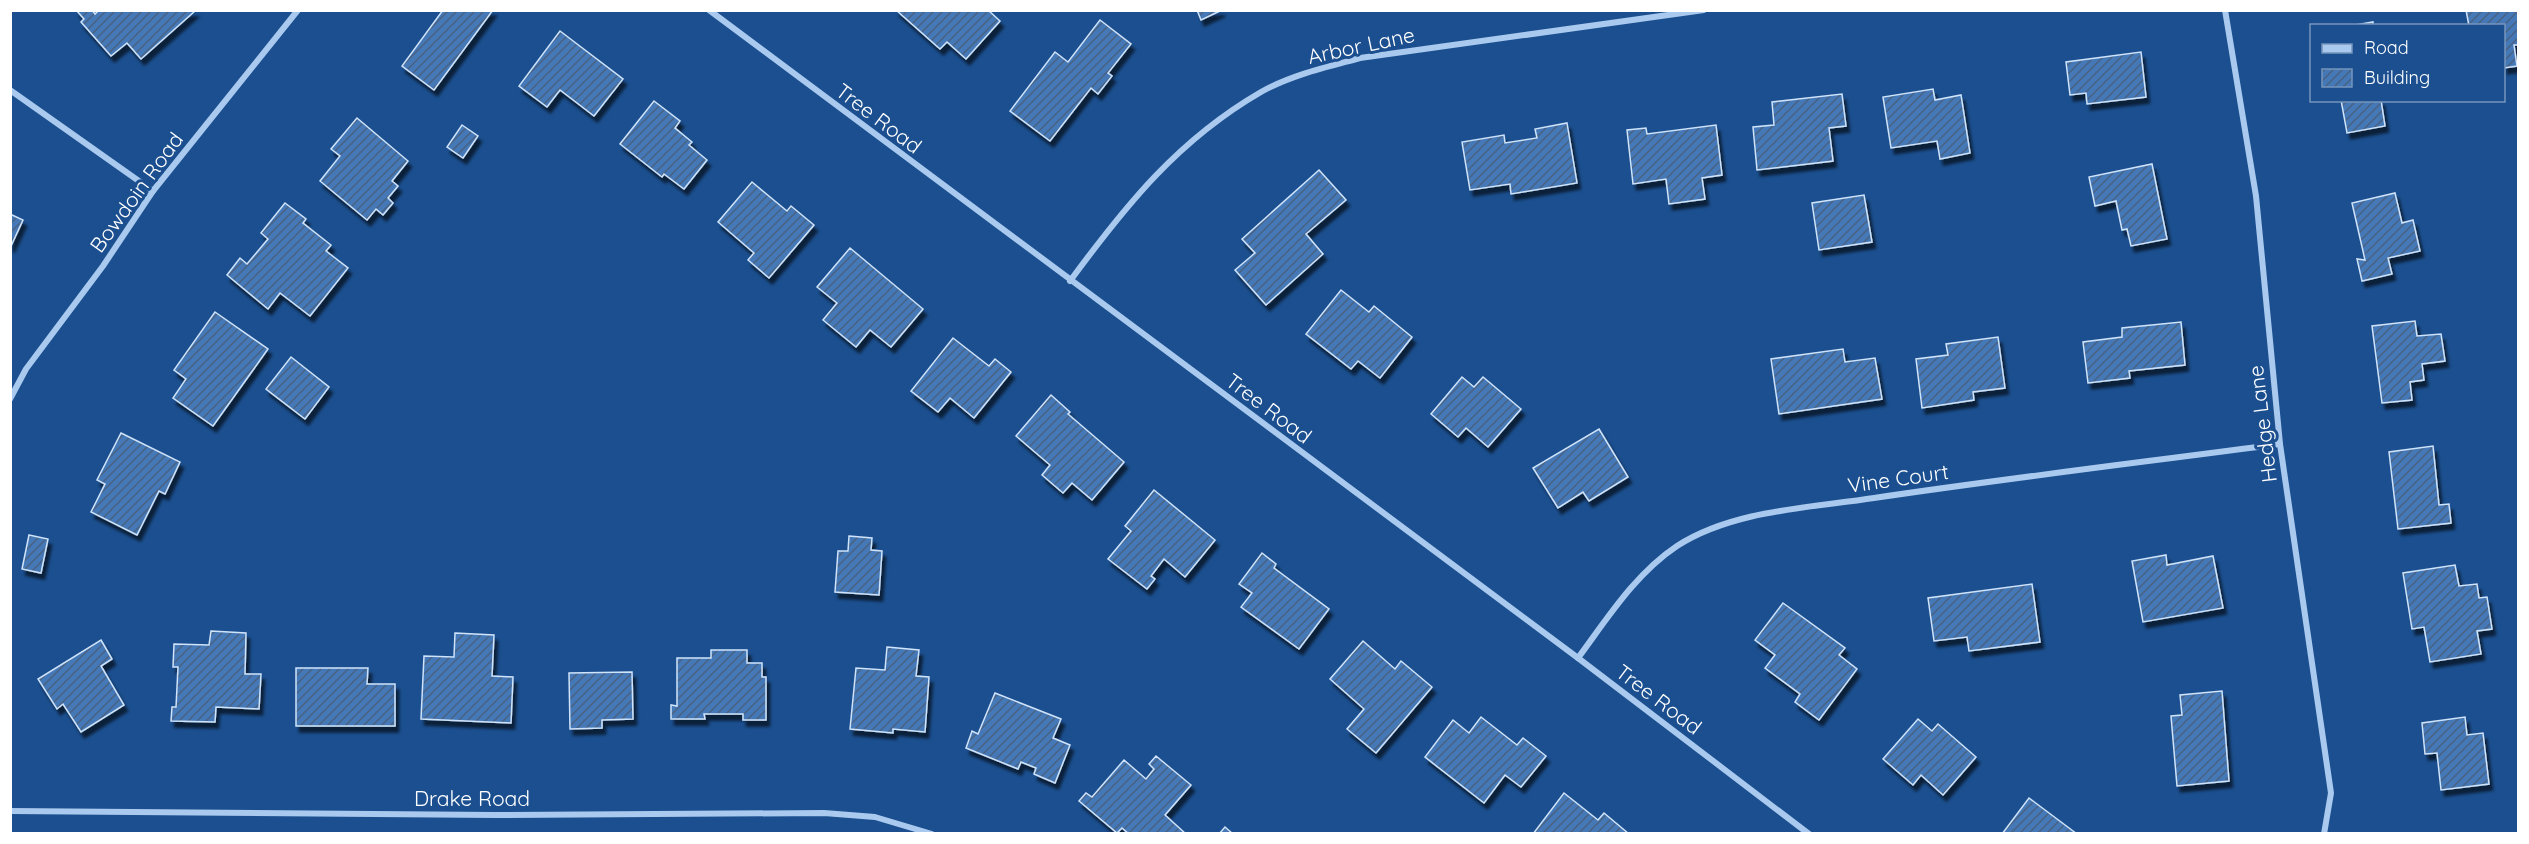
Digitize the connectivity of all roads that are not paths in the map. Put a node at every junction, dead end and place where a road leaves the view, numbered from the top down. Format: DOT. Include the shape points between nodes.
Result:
graph roads {
  1 [pos="298,10"];
  2 [pos="709,10"];
  3 [pos="1704,10"];
  4 [pos="2225,10"];
  5 [pos="10,90"];
  6 [pos="153,191"];
  7 [pos="1070,281"];
  8 [pos="10,399"];
  9 [pos="2280,444"];
  10 [pos="1578,658"];
  11 [pos="10,811"];
  12 [pos="932,834"];
  13 [pos="1809,834"];
  14 [pos="2324,834"];
  1 -- 6 [label="street, Bowdoin Road"];
  2 -- 7 [label="street, Tree Road"];
  3 -- 7 [label="street, Arbor Lane" via="1360,58 1312,71 1262,92 1187,143 1120,212"];
  4 -- 9 [label="street, Hedge Lane" via="2256,196"];
  5 -- 6 [label="street"];
  6 -- 8 [label="street, Bowdoin Road" via="26,369"];
  7 -- 10 [label="street, Tree Road"];
  9 -- 10 [label="street, Vine Court" via="1950,486 1713,527 1677,546 1651,567 1622,597"];
  9 -- 14 [label="street, Hedge Lane" via="2331,793"];
  10 -- 13 [label="street, Tree Road"];
  11 -- 12 [label="street, Drake Road" via="824,813 875,817"];
}
